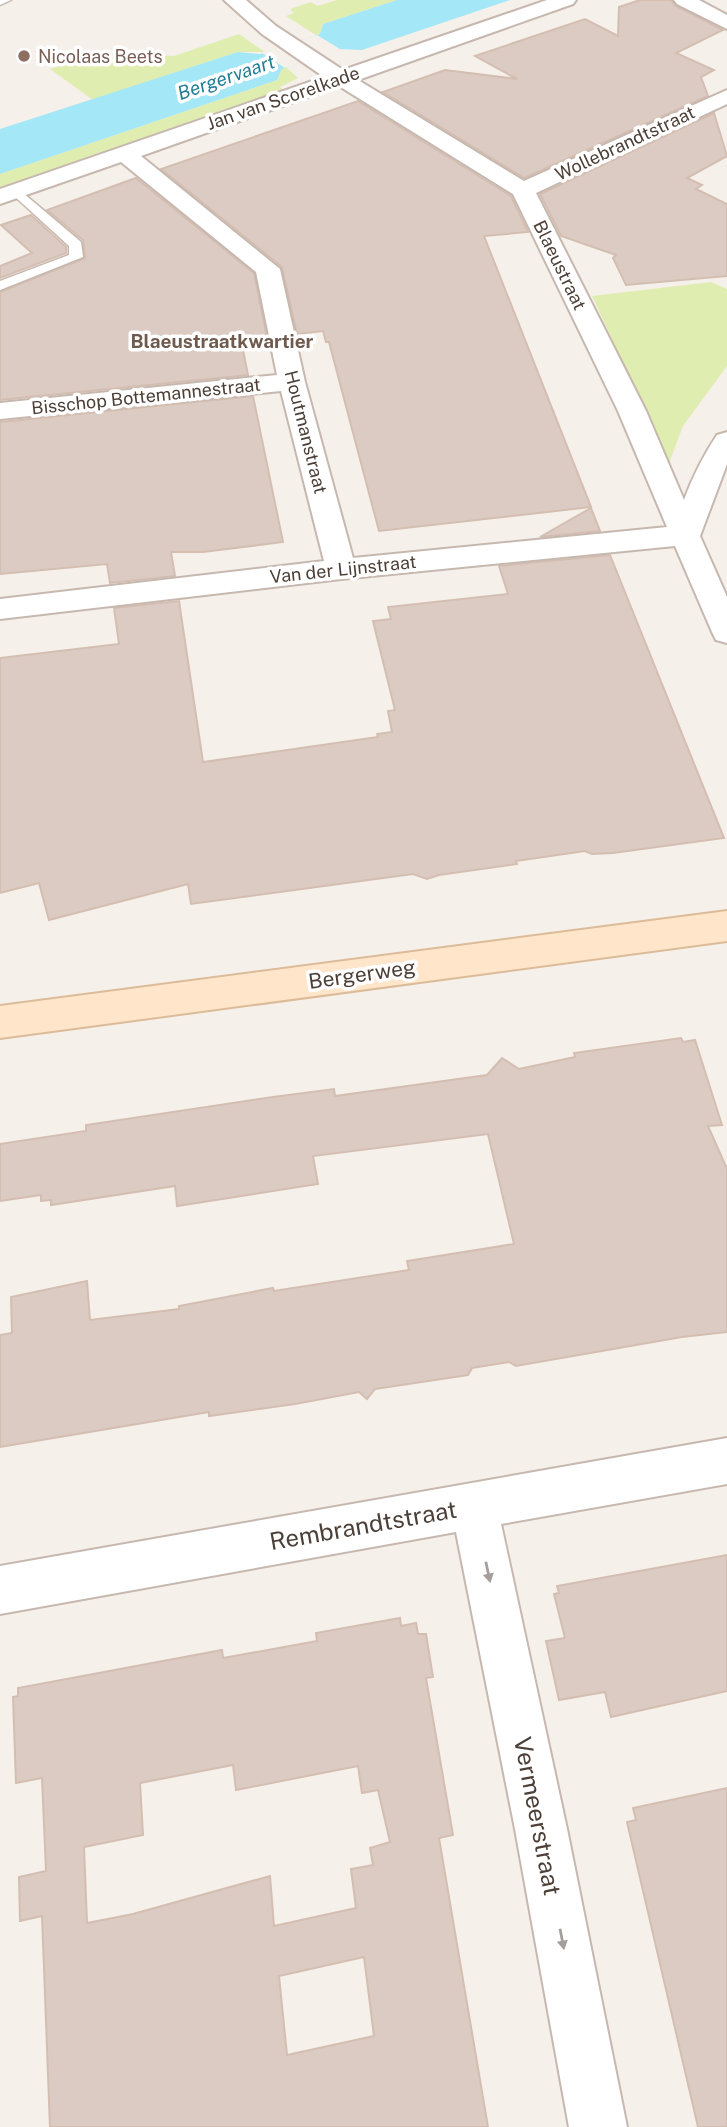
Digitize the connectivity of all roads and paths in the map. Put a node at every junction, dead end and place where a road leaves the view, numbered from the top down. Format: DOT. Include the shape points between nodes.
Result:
graph roads {
  1 [pos="6,0"];
  2 [pos="233,0"];
  3 [pos="566,0"];
  4 [pos="684,0"];
  5 [pos="0,2"];
  6 [pos="727,23"];
  7 [pos="340,78"];
  8 [pos="727,96"];
  9 [pos="125,154"];
  10 [pos="523,190"];
  11 [pos="8,194"];
  12 [pos="0,286"];
  13 [pos="292,382"];
  14 [pos="0,411"];
  15 [pos="727,441"];
  16 [pos="686,535"];
  17 [pos="341,569"];
  18 [pos="0,609"];
  19 [pos="727,632"];
  20 [pos="726,927"];
  21 [pos="0,1022"];
  22 [pos="727,1461"];
  23 [pos="474,1505"];
  24 [pos="0,1590"];
  25 [pos="598,2127"];
  1 -- 5 [label="lane"];
  2 -- 7 [label="street"];
  3 -- 7 [label="street, Jan van Scorelkade"];
  4 -- 6 [label="street"];
  7 -- 9 [label="street, Jan van Scorelkade"];
  7 -- 10 [label="street"];
  8 -- 10 [label="street, Wollebrandtstraat"];
  9 -- 11 [label="street, Jan van Scorelkade"];
  9 -- 13 [label="street, Houtmanstraat" via="268,269"];
  10 -- 16 [label="street, Blaeustraat" via="632,411"];
  11 -- 12 [label="lane" via="76,245 76,257"];
  13 -- 14 [label="street, Bisschop Bottemannestraat"];
  13 -- 17 [label="street, Houtmanstraat"];
  15 -- 16 [label="street" via="709,471"];
  16 -- 17 [label="street, Van der Lijnstraat"];
  16 -- 19 [label="street, Blaeustraat"];
  17 -- 18 [label="street, Van der Lijnstraat"];
  20 -- 21 [label="main road, Bergerweg"];
  22 -- 23 [label="street, Rembrandtstraat"];
  23 -- 24 [label="street, Rembrandtstraat"];
  23 -- 25 [label="street, Vermeerstraat, one-way"];
}
